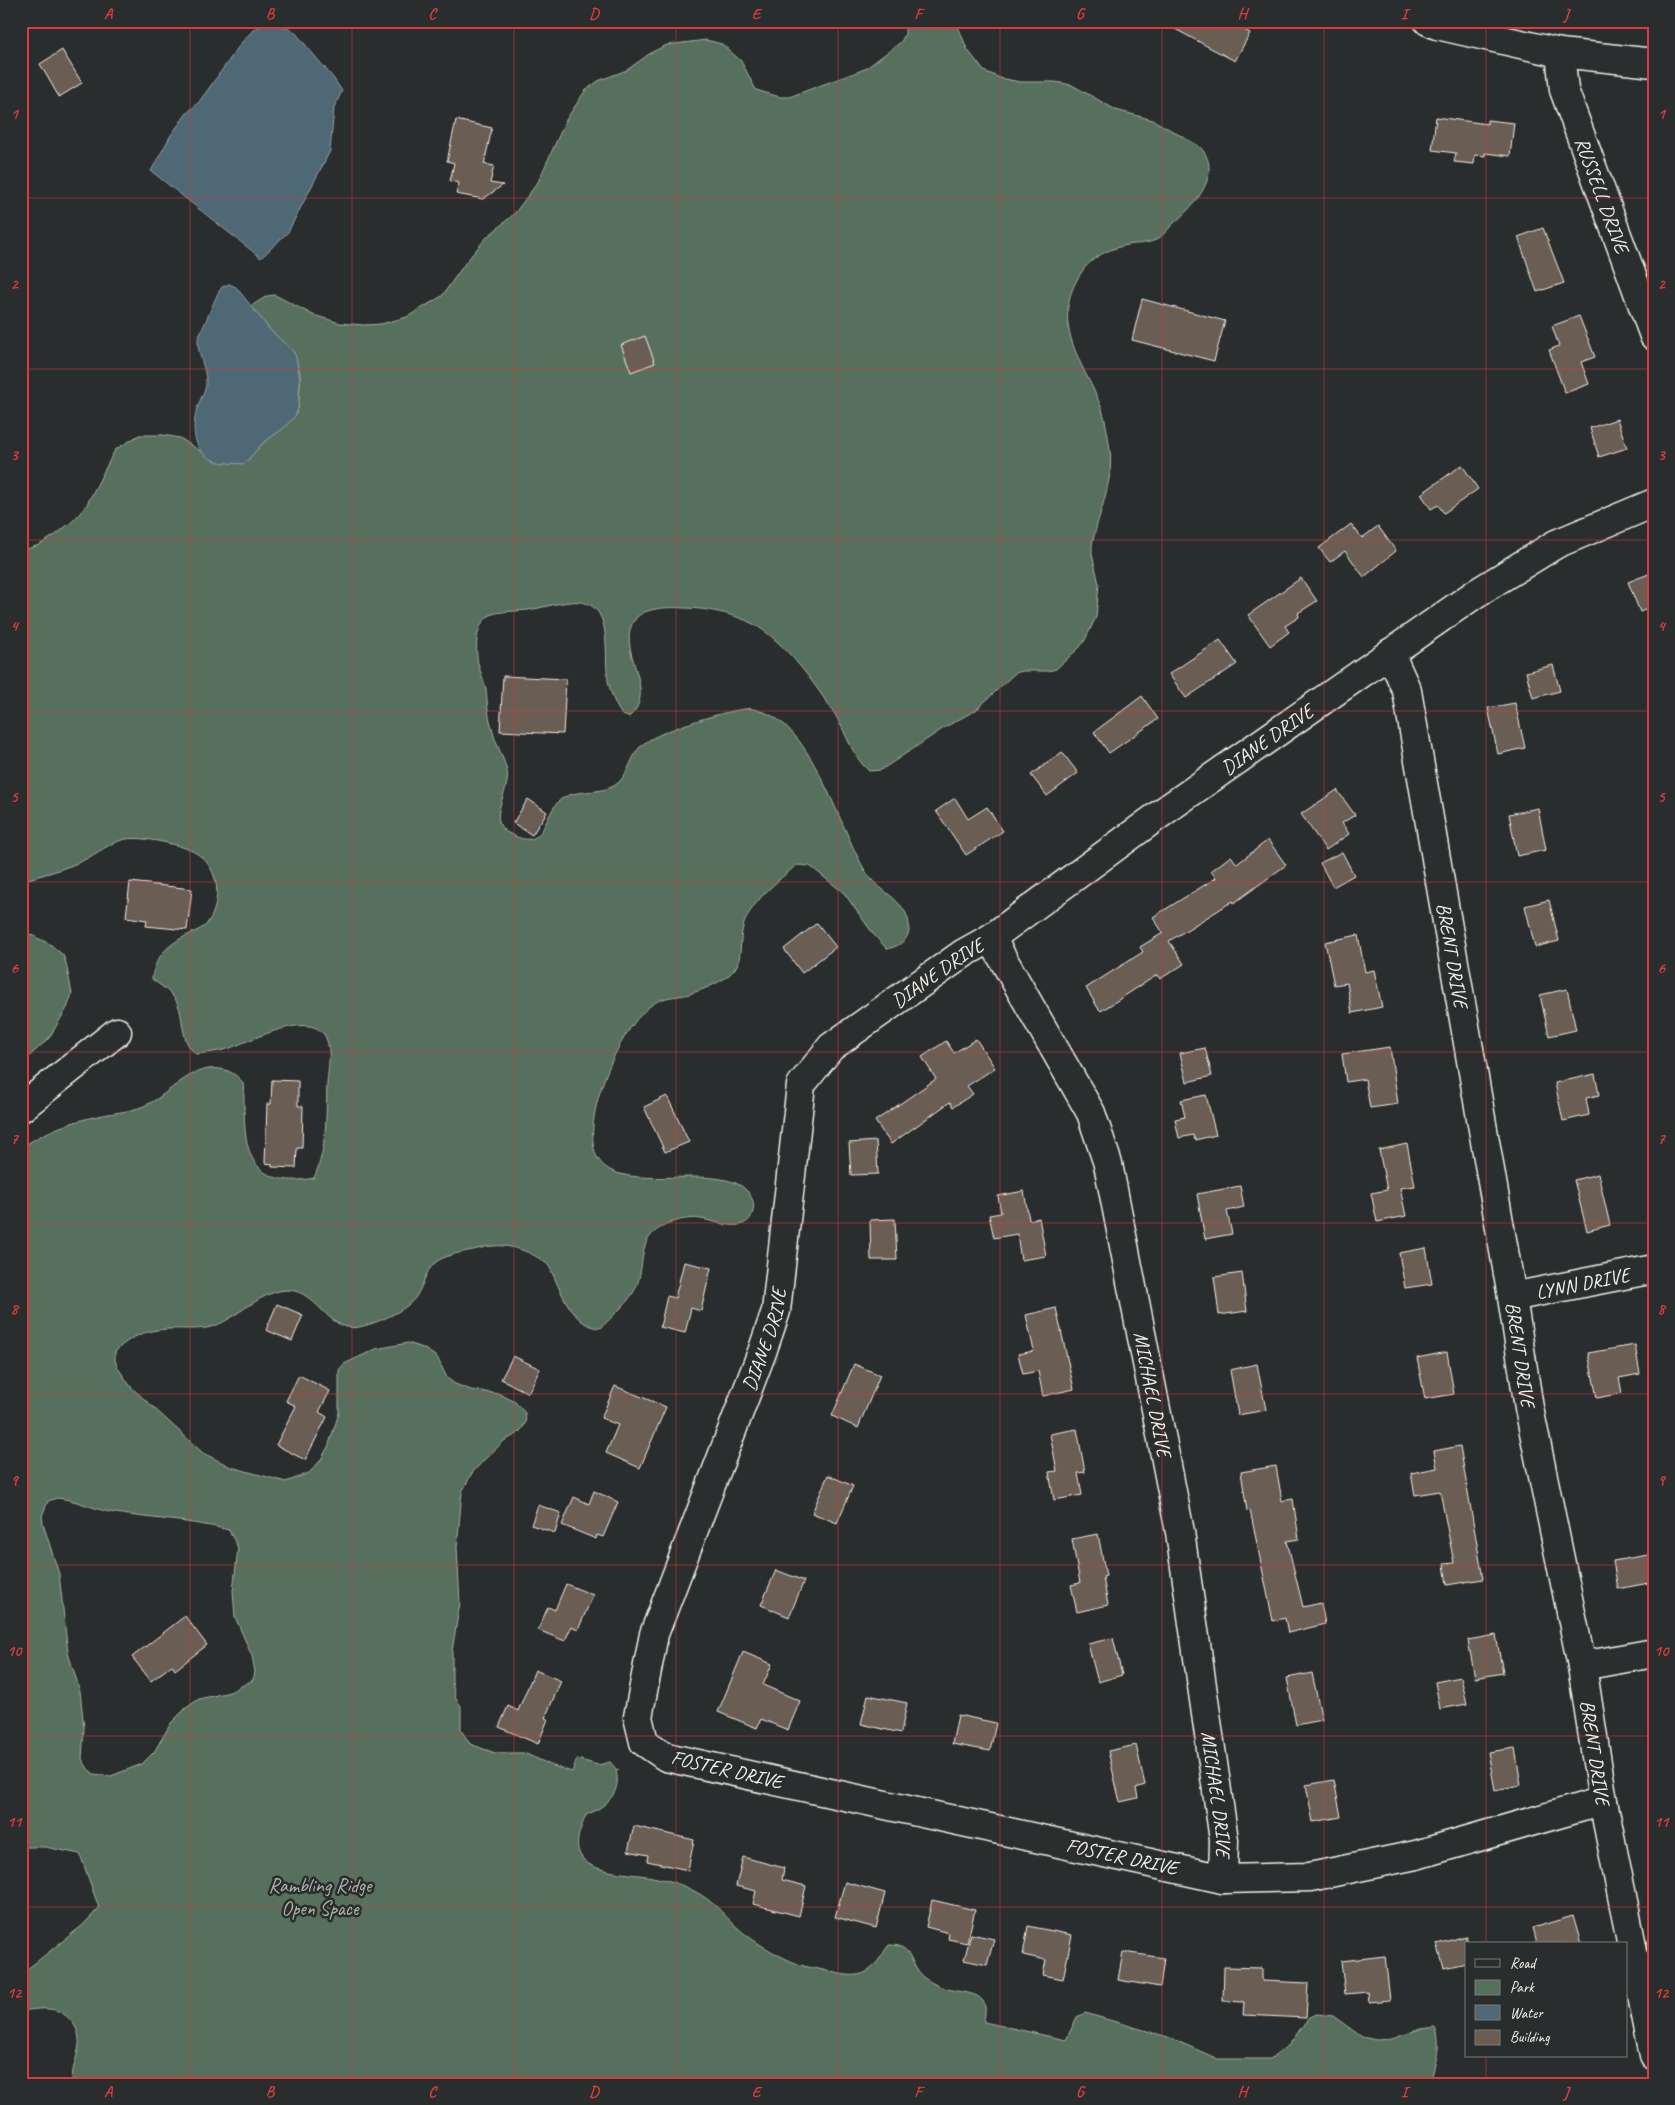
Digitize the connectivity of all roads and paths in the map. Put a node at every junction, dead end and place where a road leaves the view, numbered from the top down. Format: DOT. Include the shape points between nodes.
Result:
graph roads {
  1 [pos="1428,21"];
  2 [pos="1560,53"];
  3 [pos="1654,63"];
  4 [pos="1654,336"];
  5 [pos="1654,503"];
  6 [pos="1390,653"];
  7 [pos="991,938"];
  8 [pos="117,1032"];
  9 [pos="21,1108"];
  10 [pos="1654,1270"];
  11 [pos="1512,1297"];
  12 [pos="1654,1653"];
  13 [pos="1582,1666"];
  14 [pos="644,1742"];
  15 [pos="1603,1801"];
  16 [pos="1223,1879"];
  17 [pos="1652,2041"];
  1 -- 2 [label="street"];
  2 -- 3 [label="street"];
  2 -- 4 [label="street, RUSSELL DRIVE" via="1564,90"];
  5 -- 6 [label="street, DIANE DRIVE" via="1556,544 1475,594"];
  6 -- 7 [label="street, DIANE DRIVE" via="1167,809"];
  6 -- 11 [label="street, BRENT DRIVE" via="1407,691"];
  7 -- 14 [label="street, DIANE DRIVE" via="964,953 831,1047 801,1085 776,1311 654,1634 638,1717"];
  7 -- 16 [label="street, MICHAEL DRIVE" via="1091,1112 1108,1164 1180,1532 1224,1840"];
  8 -- 9 [label="street"];
  10 -- 11 [label="street, LYNN DRIVE"];
  11 -- 13 [label="street, BRENT DRIVE" via="1529,1408"];
  12 -- 13 [label="street"];
  13 -- 15 [label="street, BRENT DRIVE"];
  14 -- 16 [label="street, FOSTER DRIVE" via="666,1756"];
  15 -- 16 [label="street, FOSTER DRIVE" via="1416,1855 1320,1875"];
  15 -- 17 [label="street, BRENT DRIVE"];
}
